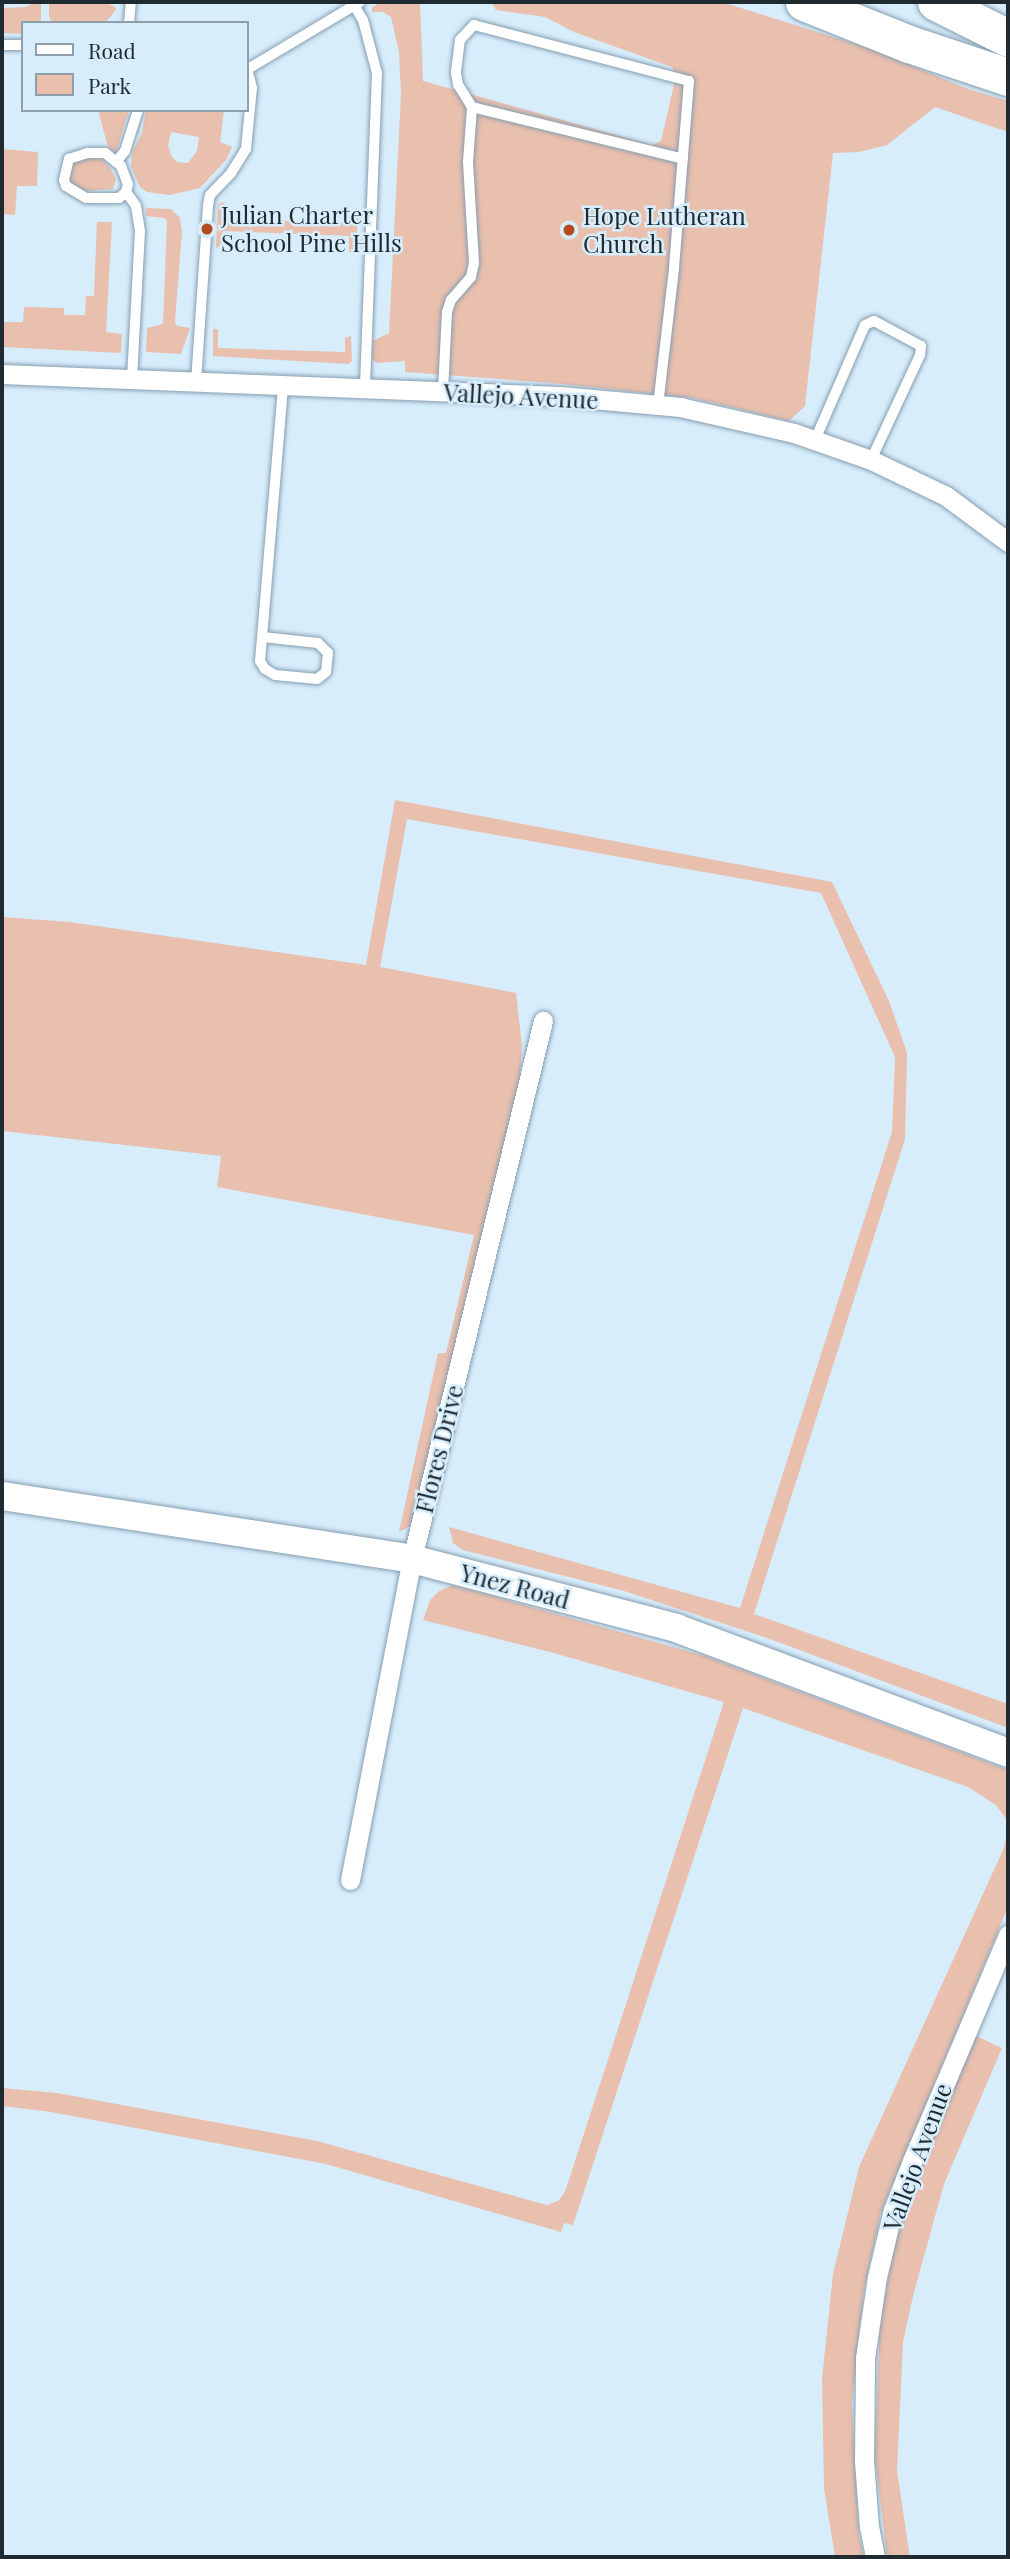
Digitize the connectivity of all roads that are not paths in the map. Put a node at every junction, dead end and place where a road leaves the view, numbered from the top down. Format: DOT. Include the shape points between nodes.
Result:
graph roads {
  1 [pos="131,2"];
  2 [pos="804,2"];
  3 [pos="936,2"];
  4 [pos="355,3"];
  5 [pos="129,21"];
  6 [pos="1008,38"];
  7 [pos="2,45"];
  8 [pos="21,45"];
  9 [pos="248,68"];
  10 [pos="248,73"];
  11 [pos="1008,78"];
  12 [pos="472,107"];
  13 [pos="137,112"];
  14 [pos="683,159"];
  15 [pos="117,162"];
  16 [pos="127,191"];
  17 [pos="2,374"];
  18 [pos="132,379"];
  19 [pos="195,382"];
  20 [pos="283,384"];
  21 [pos="365,388"];
  22 [pos="443,391"];
  23 [pos="659,405"];
  24 [pos="815,440"];
  25 [pos="871,460"];
  26 [pos="1008,542"];
  27 [pos="263,637"];
  28 [pos="543,1021"];
  29 [pos="2,1496"];
  30 [pos="412,1559"];
  31 [pos="1008,1753"];
  32 [pos="350,1880"];
  33 [pos="1008,1935"];
  34 [pos="875,2557"];
  1 -- 5 [label="lane"];
  2 -- 11 [label="highway"];
  3 -- 6 [label="highway"];
  4 -- 9 [label="lane"];
  4 -- 21 [label="lane" via="377,73"];
  7 -- 8 [label="lane"];
  10 -- 19 [label="lane" via="252,88 246,149 210,195 208,205"];
  12 -- 14 [label="lane"];
  12 -- 14 [label="lane" via="458,85 456,72 460,40 474,25 689,81"];
  12 -- 22 [label="lane" via="468,162 474,263 471,277 447,312"];
  13 -- 15 [label="lane"];
  14 -- 23 [label="lane"];
  15 -- 16 [label="lane"];
  15 -- 16 [label="lane" via="105,153 75,156 67,164 66,186 86,198 110,200"];
  16 -- 18 [label="lane" via="139,215 140,231"];
  17 -- 18 [label="street, Vallejo Avenue"];
  18 -- 19 [label="street, Vallejo Avenue"];
  19 -- 20 [label="street, Vallejo Avenue"];
  20 -- 21 [label="street, Vallejo Avenue"];
  20 -- 27 [label="lane"];
  21 -- 22 [label="street, Vallejo Avenue"];
  22 -- 23 [label="street, Vallejo Avenue"];
  23 -- 24 [label="street, Vallejo Avenue"];
  24 -- 25 [label="street, Vallejo Avenue"];
  24 -- 25 [label="lane" via="865,325 874,321 921,346"];
  25 -- 26 [label="street, Vallejo Avenue" via="946,496"];
  27 -- 27 [label="lane" via="260,661 275,676 317,679 326,672 328,653 318,643"];
  28 -- 30 [label="street, Flores Drive"];
  29 -- 30 [label="main road, Ynez Road"];
  30 -- 31 [label="main road, Ynez Road" via="676,1628"];
  30 -- 32 [label="street, Flores Drive"];
  33 -- 34 [label="street, Vallejo Avenue" via="893,2210 877,2277 865,2358 864,2461"];
}
